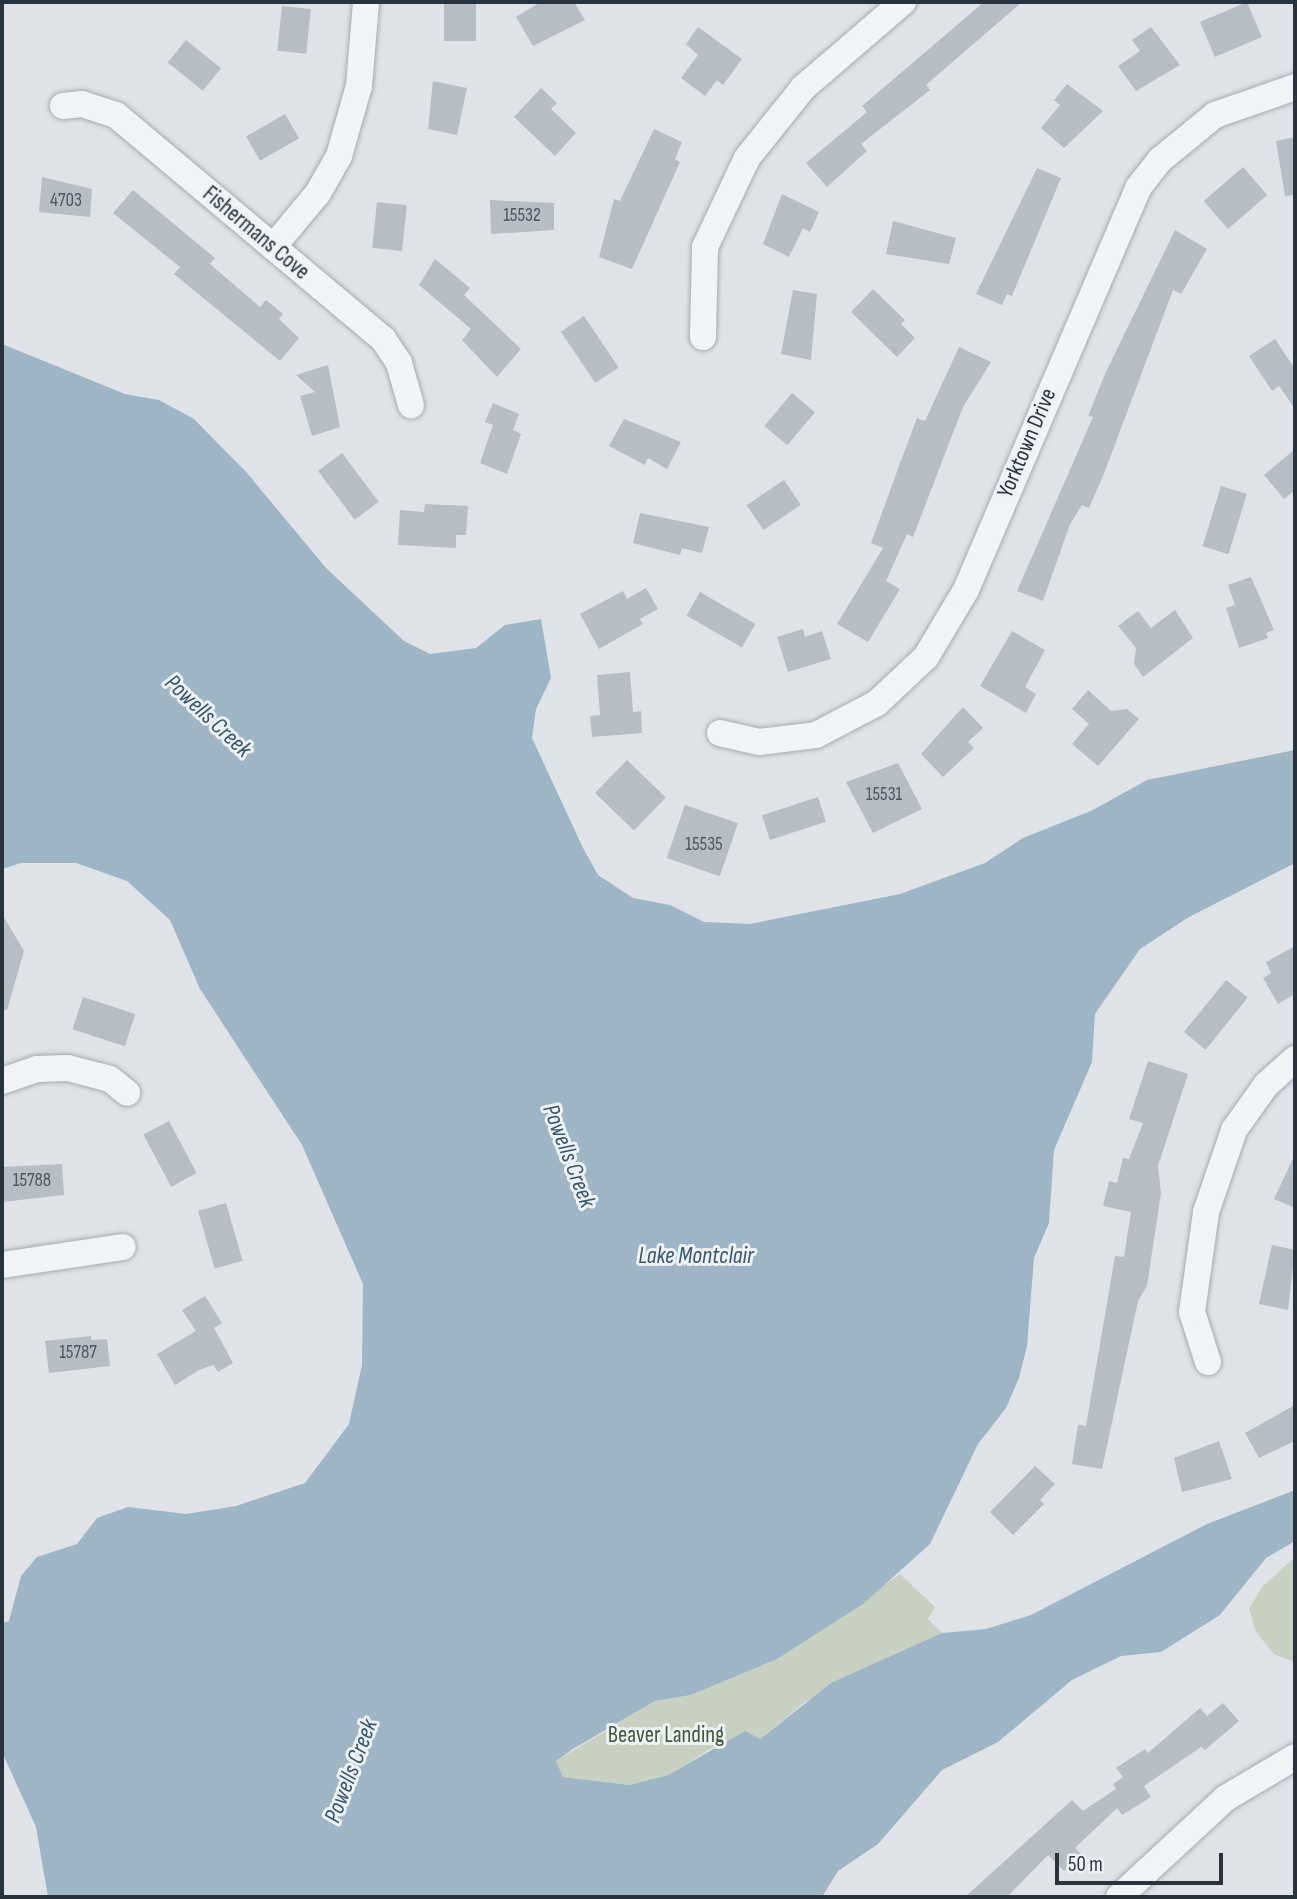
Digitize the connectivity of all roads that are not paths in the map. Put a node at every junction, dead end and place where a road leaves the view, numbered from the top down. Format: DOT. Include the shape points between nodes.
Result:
graph roads {
  1 [pos="366,2"];
  2 [pos="903,2"];
  3 [pos="1295,87"];
  4 [pos="63,106"];
  5 [pos="273,247"];
  6 [pos="703,337"];
  7 [pos="411,405"];
  8 [pos="720,733"];
  9 [pos="1295,1059"];
  10 [pos="2,1081"];
  11 [pos="127,1093"];
  12 [pos="123,1247"];
  13 [pos="2,1265"];
  14 [pos="1208,1363"];
  15 [pos="1295,1757"];
  16 [pos="1119,1897"];
  1 -- 5 [label="street" via="359,86 339,156 318,193"];
  2 -- 6 [label="street" via="803,88 747,158 705,247"];
  3 -- 8 [label="street, Yorktown Drive" via="1215,115 1169,152 1139,188 966,590 926,657 877,703 816,735 760,741"];
  4 -- 5 [label="street, Fishermans Cove" via="98,107 116,115"];
  5 -- 7 [label="street, Fishermans Cove" via="383,339 399,363"];
  9 -- 14 [label="street" via="1245,1112 1213,1189 1192,1312"];
  10 -- 11 [label="street" via="37,1069 68,1068 110,1079"];
  12 -- 13 [label="street"];
  15 -- 16 [label="street" via="1226,1798"];
}
